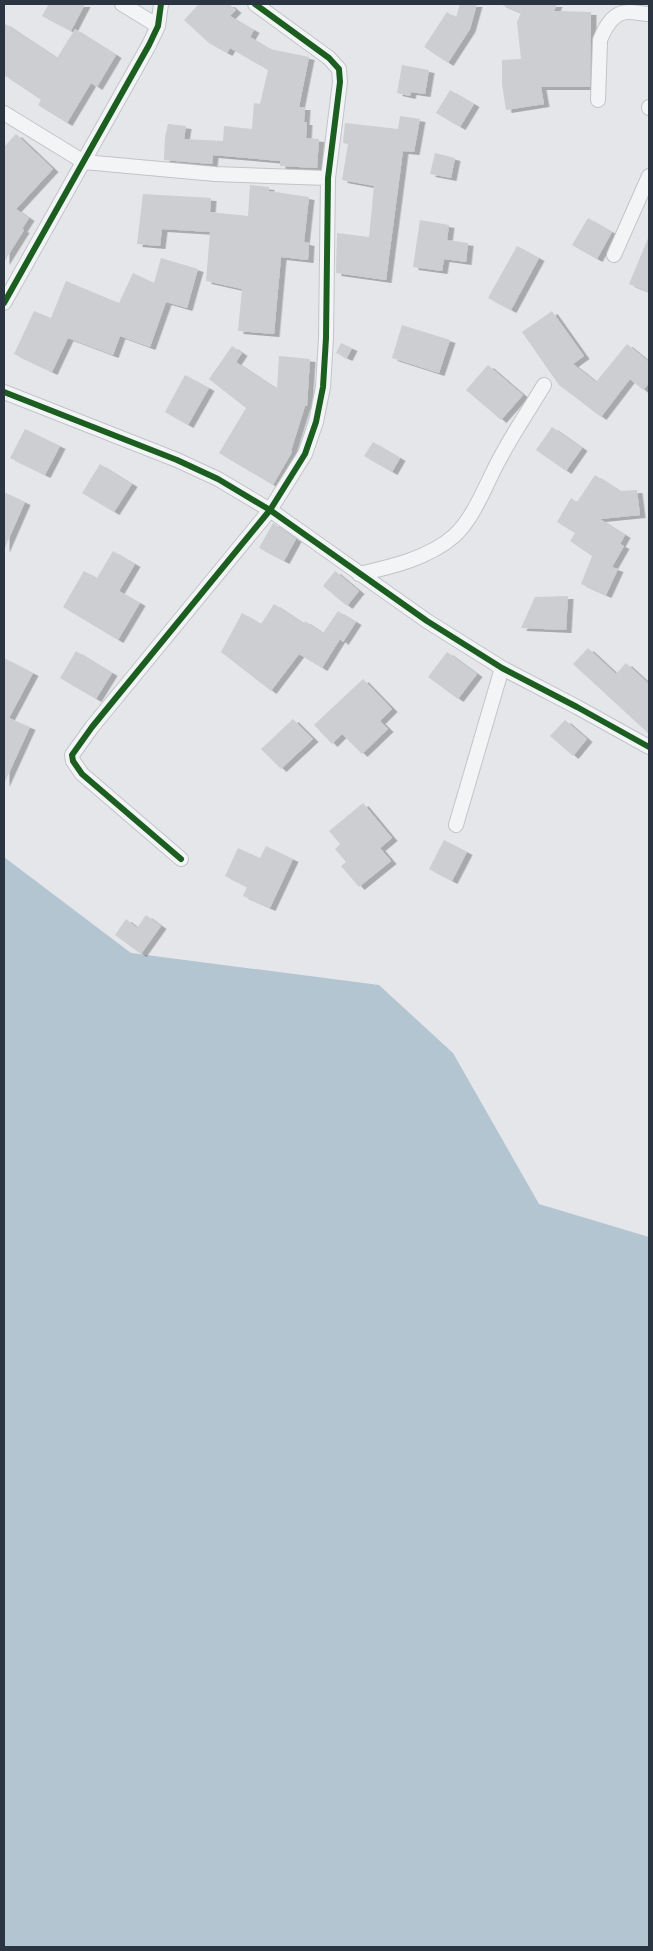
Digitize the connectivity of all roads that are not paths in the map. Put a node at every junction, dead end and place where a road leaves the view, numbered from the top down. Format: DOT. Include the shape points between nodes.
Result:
graph roads {
  1 [pos="122,4"];
  2 [pos="162,4"];
  3 [pos="255,4"];
  4 [pos="649,14"];
  5 [pos="158,26"];
  6 [pos="598,100"];
  7 [pos="4,113"];
  8 [pos="84,162"];
  9 [pos="649,176"];
  10 [pos="328,178"];
  11 [pos="614,255"];
  12 [pos="4,303"];
  13 [pos="544,385"];
  14 [pos="4,392"];
  15 [pos="270,510"];
  16 [pos="359,574"];
  17 [pos="502,668"];
  18 [pos="649,747"];
  19 [pos="456,824"];
  20 [pos="181,859"];
  1 -- 5 [label="street"];
  2 -- 5 [label="street"];
  3 -- 10 [label="street" via="329,58 339,69"];
  4 -- 6 [label="street" via="622,12 610,21 603,32"];
  5 -- 8 [label="street"];
  7 -- 8 [label="street"];
  8 -- 10 [label="street" via="215,174"];
  8 -- 12 [label="street"];
  9 -- 11 [label="street"];
  10 -- 15 [label="street" via="323,387 305,454"];
  13 -- 16 [label="street" via="504,451 468,521 453,537 399,566"];
  14 -- 15 [label="street" via="186,464"];
  15 -- 16 [label="street"];
  15 -- 20 [label="street" via="72,755 82,774"];
  16 -- 17 [label="street"];
  17 -- 18 [label="street"];
  17 -- 19 [label="street"];
}
